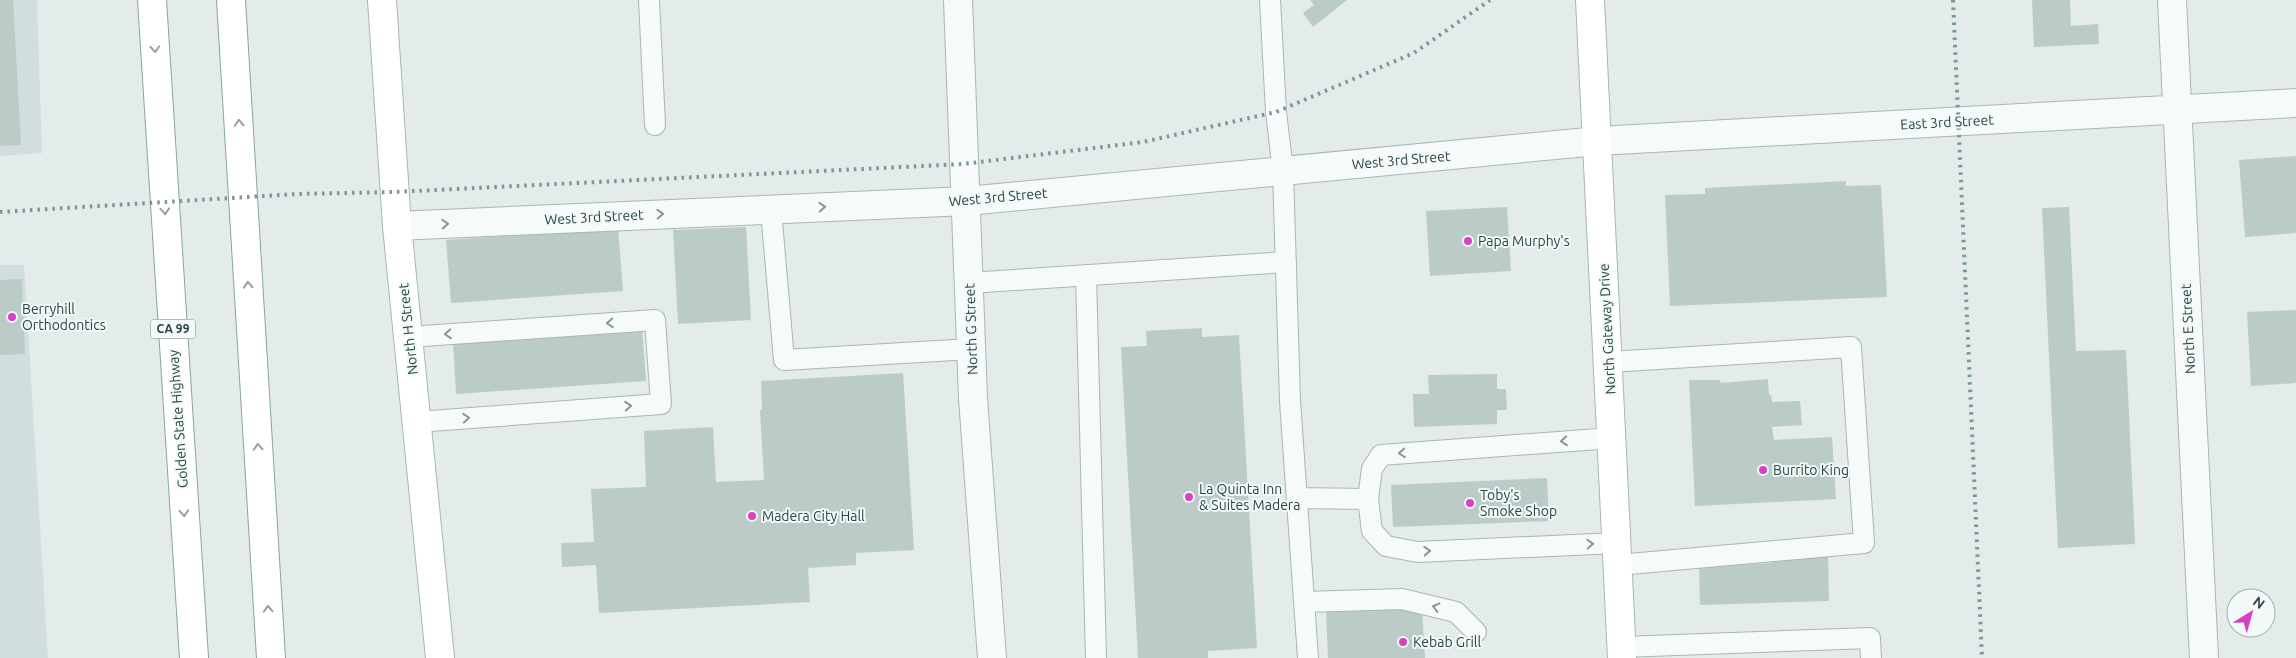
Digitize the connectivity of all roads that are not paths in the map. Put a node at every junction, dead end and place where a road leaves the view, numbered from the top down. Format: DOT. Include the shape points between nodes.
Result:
graph roads {
  1 [pos="152,0"];
  2 [pos="231,0"];
  3 [pos="382,0"];
  4 [pos="649,0"];
  5 [pos="958,0"];
  6 [pos="1270,0"];
  7 [pos="1590,0"];
  8 [pos="2172,0"];
  9 [pos="2296,103"];
  10 [pos="2177,109"];
  11 [pos="655,125"];
  12 [pos="1598,141"];
  13 [pos="1283,171"];
  14 [pos="967,201"];
  15 [pos="771,210"];
  16 [pos="396,226"];
  17 [pos="1286,262"];
  18 [pos="1086,275"];
  19 [pos="969,283"];
  20 [pos="409,337"];
  21 [pos="972,349"];
  22 [pos="1608,362"];
  23 [pos="417,422"];
  24 [pos="1612,438"];
  25 [pos="1297,498"];
  26 [pos="1368,500"];
  27 [pos="1618,554"];
  28 [pos="1304,602"];
  29 [pos="1476,632"];
  30 [pos="1622,653"];
  31 [pos="194,658"];
  32 [pos="270,658"];
  33 [pos="440,658"];
  34 [pos="992,658"];
  35 [pos="1096,658"];
  36 [pos="1308,658"];
  37 [pos="1871,658"];
  38 [pos="2204,658"];
  1 -- 31 [label="main road, Golden State Highway / CA 99, one-way"];
  32 -- 2 [label="main road, one-way"];
  3 -- 16 [label="main road, North H Street"];
  4 -- 11 [label="lane"];
  5 -- 14 [label="street, North G Street"];
  6 -- 13 [label="lane" via="1276,112"];
  7 -- 12 [label="main road, North Gateway Drive"];
  8 -- 10 [label="street, North E Street"];
  9 -- 10 [label="street, East 3rd Street"];
  10 -- 12 [label="street, East 3rd Street"];
  10 -- 38 [label="street, North E Street"];
  12 -- 13 [label="street, West 3rd Street"];
  12 -- 22 [label="main road, North Gateway Drive"];
  13 -- 14 [label="street, West 3rd Street"];
  13 -- 17 [label="lane"];
  15 -- 14 [label="street, West 3rd Street, one-way"];
  14 -- 19 [label="street, North G Street"];
  16 -- 15 [label="street, West 3rd Street, one-way"];
  15 -- 21 [label="lane" via="784,360"];
  16 -- 20 [label="main road, North H Street"];
  17 -- 18 [label="lane"];
  17 -- 25 [label="lane"];
  18 -- 19 [label="lane"];
  18 -- 35 [label="lane"];
  19 -- 21 [label="street, North G Street"];
  20 -- 23 [label="main road, North H Street"];
  23 -- 20 [label="lane, one-way" via="661,404 655,320"];
  21 -- 34 [label="street, North G Street"];
  22 -- 24 [label="main road, North Gateway Drive"];
  22 -- 27 [label="lane" via="1851,347 1864,543"];
  23 -- 33 [label="main road, North H Street"];
  24 -- 26 [label="lane, one-way" via="1381,455 1372,469"];
  24 -- 27 [label="main road, North Gateway Drive"];
  25 -- 26 [label="lane"];
  25 -- 28 [label="lane"];
  26 -- 27 [label="lane, one-way" via="1372,531 1386,546 1417,552"];
  27 -- 30 [label="main road, North Gateway Drive"];
  29 -- 28 [label="lane, one-way" via="1456,612 1402,599"];
  28 -- 36 [label="lane"];
  30 -- 37 [label="lane" via="1870,638"];
}
